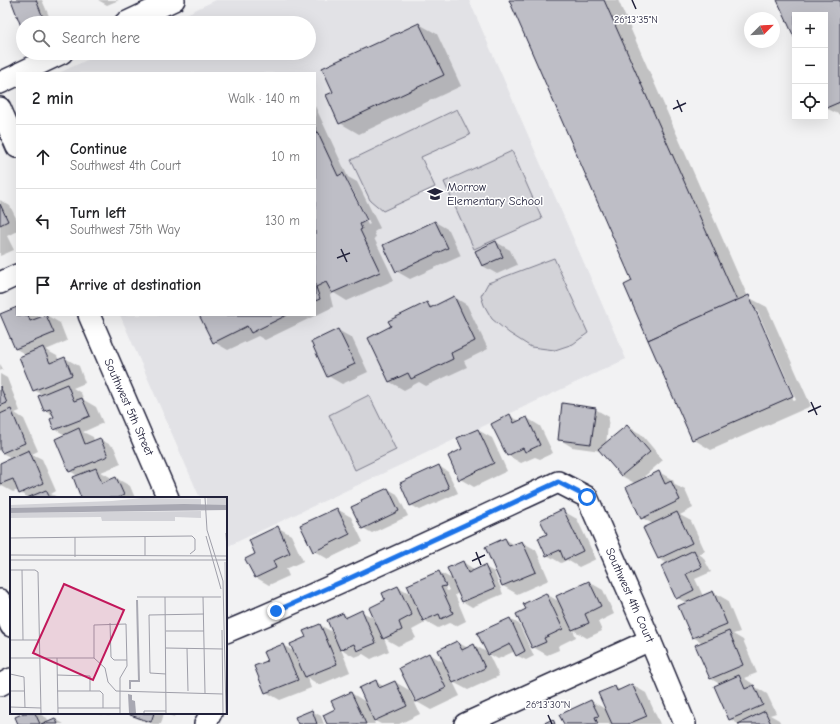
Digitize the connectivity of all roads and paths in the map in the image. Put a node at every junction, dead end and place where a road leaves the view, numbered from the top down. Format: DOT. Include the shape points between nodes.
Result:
graph roads {
  1 [pos="164,2"];
  2 [pos="139,16"];
  3 [pos="47,60"];
  4 [pos="22,72"];
  5 [pos="16,75"];
  6 [pos="0,83"];
  7 [pos="0,108"];
  8 [pos="16,145"];
  9 [pos="16,275"];
  10 [pos="0,283"];
  11 [pos="89,316"];
  12 [pos="168,497"];
  13 [pos="0,600"];
  14 [pos="10,624"];
  15 [pos="227,632"];
  16 [pos="650,640"];
  17 [pos="10,680"];
  18 [pos="0,685"];
  19 [pos="210,714"];
  20 [pos="205,724"];
  21 [pos="465,724"];
  22 [pos="685,724"];
  1 -- 2 [label="street"];
  3 -- 4 [label="street"];
  5 -- 6 [label="street"];
  7 -- 8 [label="street"];
  9 -- 10 [label="street"];
  11 -- 12 [label="street, Southwest 5th Street"];
  13 -- 14 [label="street"];
  15 -- 16 [label="street, Southwest 4th Court" via="558,482 587,497"];
  16 -- 21 [label="street"];
  16 -- 22 [label="street, Southwest 4th Court"];
  17 -- 18 [label="street"];
  19 -- 20 [label="street"];
}
